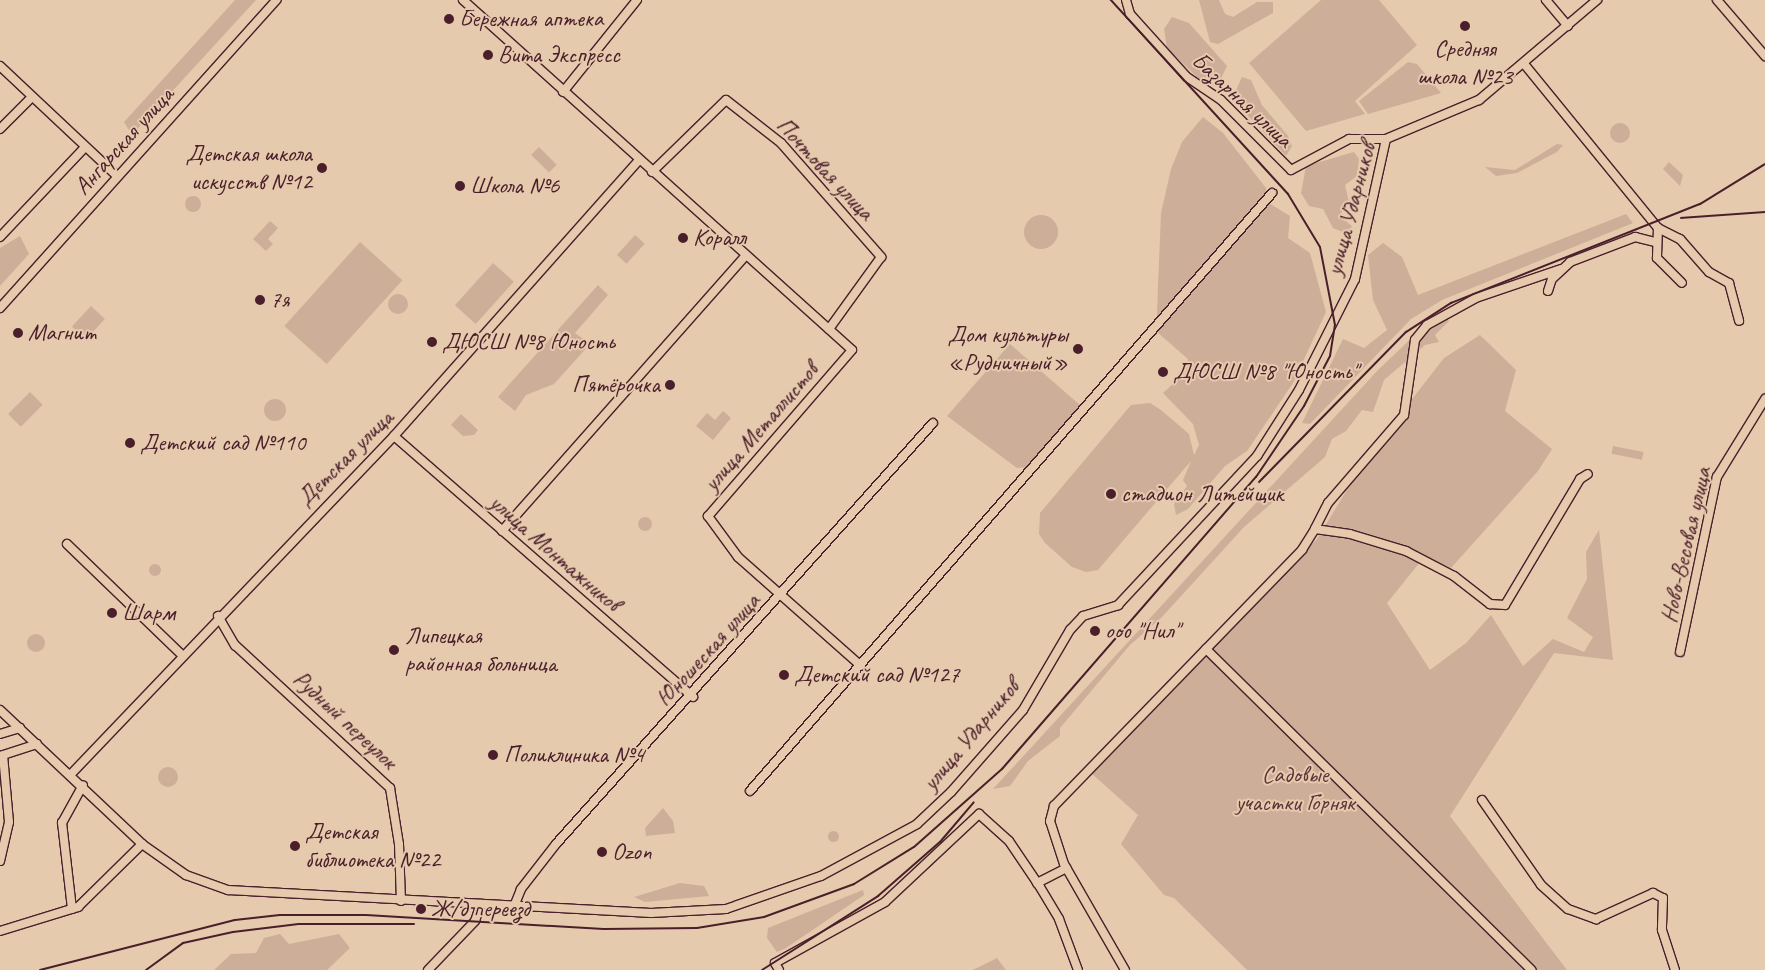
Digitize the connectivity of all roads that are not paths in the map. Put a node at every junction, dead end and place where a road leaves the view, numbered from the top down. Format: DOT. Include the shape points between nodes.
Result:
graph roads {
  1 [pos="276,0"];
  2 [pos="463,0"];
  3 [pos="637,0"];
  4 [pos="1126,0"];
  5 [pos="1546,0"];
  6 [pos="1597,0"];
  7 [pos="1717,0"];
  8 [pos="1568,26"];
  9 [pos="1765,56"];
  10 [pos="1525,65"];
  11 [pos="0,66"];
  12 [pos="564,92"];
  13 [pos="32,97"];
  14 [pos="0,130"];
  15 [pos="1386,139"];
  16 [pos="85,147"];
  17 [pos="638,161"];
  18 [pos="652,172"];
  19 [pos="117,176"];
  20 [pos="1272,193"];
  21 [pos="1658,228"];
  22 [pos="0,237"];
  23 [pos="1655,242"];
  24 [pos="745,256"];
  25 [pos="1560,269"];
  26 [pos="1682,283"];
  27 [pos="1548,291"];
  28 [pos="0,308"];
  29 [pos="1739,321"];
  30 [pos="829,329"];
  31 [pos="1765,398"];
  32 [pos="933,423"];
  33 [pos="394,436"];
  34 [pos="1588,474"];
  35 [pos="1315,529"];
  36 [pos="502,531"];
  37 [pos="67,544"];
  38 [pos="782,596"];
  39 [pos="218,616"];
  40 [pos="1206,649"];
  41 [pos="1680,652"];
  42 [pos="182,655"];
  43 [pos="861,666"];
  44 [pos="693,697"];
  45 [pos="0,710"];
  46 [pos="20,728"];
  47 [pos="0,734"];
  48 [pos="37,744"];
  49 [pos="1,756"];
  50 [pos="72,774"];
  51 [pos="83,785"];
  52 [pos="750,791"];
  53 [pos="1482,800"];
  54 [pos="142,844"];
  55 [pos="0,862"];
  56 [pos="1066,868"];
  57 [pos="1038,884"];
  58 [pos="401,902"];
  59 [pos="481,904"];
  60 [pos="515,904"];
  61 [pos="72,909"];
  62 [pos="0,930"];
  63 [pos="777,966"];
  64 [pos="428,970"];
  65 [pos="1078,970"];
  66 [pos="1125,970"];
  67 [pos="1531,970"];
  68 [pos="1675,970"];
  1 -- 19 [label="street, Ангарская улица"];
  2 -- 12 [label="street"];
  3 -- 12 [label="street"];
  4 -- 15 [label="street, Базарная улица" via="1130,14 1187,78 1221,100 1291,170 1349,139"];
  5 -- 8 [label="street"];
  6 -- 8 [label="street, улица Ударников"];
  7 -- 9 [label="street"];
  8 -- 10 [label="street, улица Ударников"];
  10 -- 15 [label="street, улица Ударников" via="1479,100"];
  10 -- 21 [label="street"];
  11 -- 13 [label="street"];
  12 -- 17 [label="street"];
  13 -- 14 [label="street"];
  13 -- 16 [label="street"];
  15 -- 60 [label="street, улица Ударников" via="1355,279 1299,390 1257,456 1118,605 1083,616 1070,630 1023,710 916,824 821,876 726,909 651,913"];
  16 -- 19 [label="street"];
  16 -- 22 [label="street"];
  17 -- 18 [label="street"];
  17 -- 33 [label="street, Детская улица"];
  18 -- 24 [label="street"];
  18 -- 30 [label="street, Почтовая улица" via="726,100 781,144 881,257"];
  19 -- 28 [label="street, Ангарская улица"];
  20 -- 43 [label="street"];
  21 -- 23 [label="street"];
  21 -- 29 [label="street" via="1680,239 1710,272 1729,283"];
  23 -- 25 [label="street" via="1635,237"];
  23 -- 26 [label="street" via="1659,261"];
  24 -- 30 [label="street"];
  24 -- 36 [label="street"];
  25 -- 27 [label="street"];
  25 -- 35 [label="street" via="1476,298 1427,325 1415,340 1404,414 1328,503"];
  30 -- 38 [label="street, улица Металлистов" via="852,350 708,516 720,526 738,557"];
  31 -- 41 [label="street, Ново-Весовая улица" via="1717,477"];
  32 -- 38 [label="street, Юношеская улица"];
  33 -- 36 [label="street, улица Монтажников"];
  33 -- 39 [label="street, Детская улица"];
  34 -- 35 [label="street" via="1575,486 1532,567 1505,605 1490,604 1454,576 1406,551 1350,534"];
  35 -- 40 [label="street" via="1302,550"];
  36 -- 44 [label="street, улица Монтажников"];
  37 -- 42 [label="street"];
  38 -- 43 [label="street"];
  38 -- 44 [label="street, Юношеская улица"];
  39 -- 42 [label="street, Детская улица"];
  39 -- 58 [label="street, Рудный переулок" via="235,644 390,788 399,844"];
  40 -- 56 [label="street" via="1054,806 1050,821"];
  40 -- 67 [label="street"];
  42 -- 50 [label="street, Детская улица"];
  43 -- 52 [label="street"];
  44 -- 60 [label="street, Юношеская улица" via="556,844 520,889"];
  45 -- 46 [label="street"];
  46 -- 47 [label="street"];
  46 -- 48 [label="street"];
  48 -- 49 [label="street"];
  48 -- 50 [label="street"];
  49 -- 55 [label="street" via="9,822"];
  50 -- 51 [label="street"];
  51 -- 54 [label="street"];
  51 -- 61 [label="street" via="62,823"];
  53 -- 68 [label="street" via="1541,886 1568,908 1596,919 1653,893 1663,898 1662,930"];
  54 -- 58 [label="street" via="176,868 228,890"];
  54 -- 61 [label="street" via="96,892"];
  56 -- 57 [label="street"];
  56 -- 66 [label="street"];
  57 -- 63 [label="street" via="1008,841 979,814 885,902"];
  57 -- 65 [label="street" via="1059,919"];
  58 -- 59 [label="street"];
  59 -- 60 [label="street"];
  59 -- 64 [label="street" via="475,921"];
  61 -- 62 [label="street"];
}
